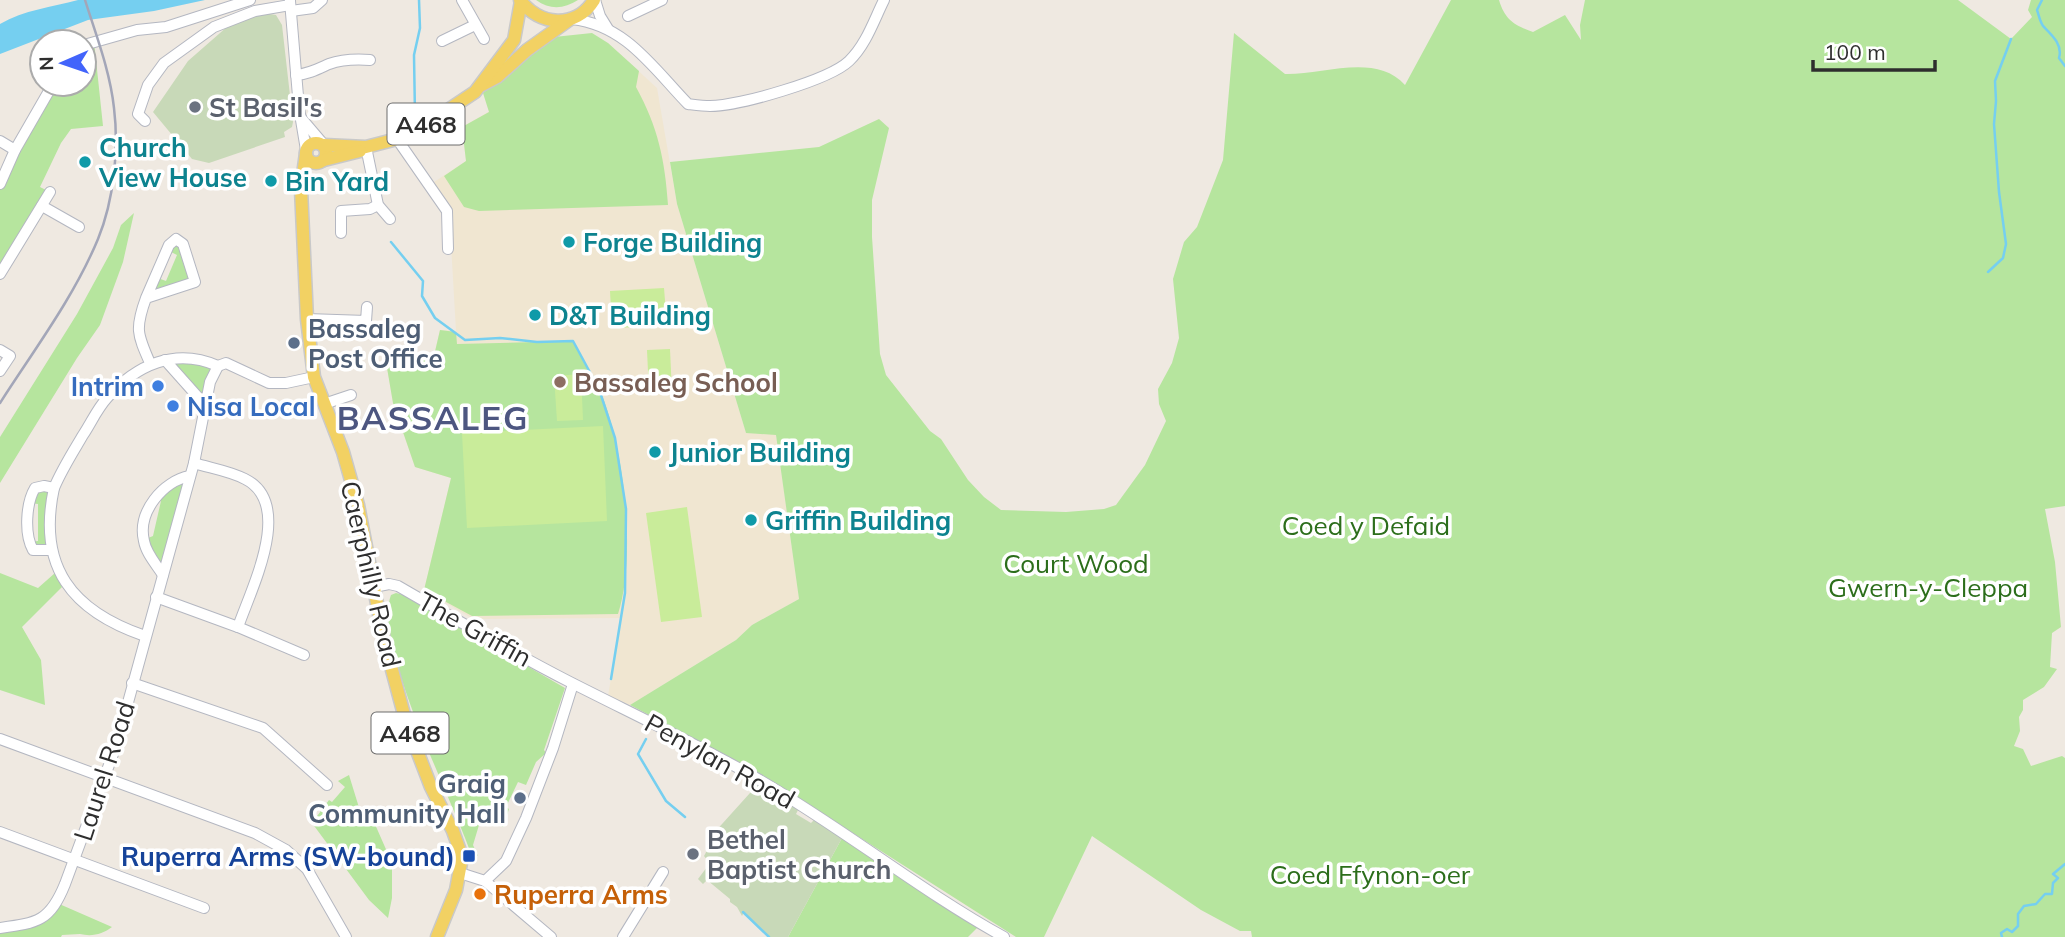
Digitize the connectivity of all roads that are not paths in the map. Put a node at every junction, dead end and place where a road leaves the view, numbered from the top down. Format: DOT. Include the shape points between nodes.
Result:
graph roads {
  1 [pos="250,0"];
  2 [pos="322,0"];
  3 [pos="461,0"];
  4 [pos="520,0"];
  5 [pos="595,0"];
  6 [pos="662,0"];
  7 [pos="884,0"];
  8 [pos="290,6"];
  9 [pos="628,16"];
  10 [pos="570,19"];
  11 [pos="475,25"];
  12 [pos="608,29"];
  13 [pos="484,39"];
  14 [pos="98,41"];
  15 [pos="442,41"];
  16 [pos="370,60"];
  17 [pos="296,75"];
  18 [pos="479,87"];
  19 [pos="45,98"];
  20 [pos="300,117"];
  21 [pos="145,121"];
  22 [pos="397,139"];
  23 [pos="0,141"];
  24 [pos="324,145"];
  25 [pos="366,147"];
  26 [pos="16,150"];
  27 [pos="306,152"];
  28 [pos="321,161"];
  29 [pos="0,184"];
  30 [pos="50,192"];
  31 [pos="302,202"];
  32 [pos="378,205"];
  33 [pos="42,206"];
  34 [pos="390,219"];
  35 [pos="79,227"];
  36 [pos="341,233"];
  37 [pos="448,249"];
  38 [pos="0,274"];
  39 [pos="146,298"];
  40 [pos="367,307"];
  41 [pos="307,319"];
  42 [pos="0,350"];
  43 [pos="165,360"];
  44 [pos="150,363"];
  45 [pos="218,366"];
  46 [pos="0,371"];
  47 [pos="314,377"];
  48 [pos="351,395"];
  49 [pos="324,404"];
  50 [pos="206,406"];
  51 [pos="194,463"];
  52 [pos="190,477"];
  53 [pos="54,488"];
  54 [pos="52,550"];
  55 [pos="163,575"];
  56 [pos="374,587"];
  57 [pos="156,597"];
  58 [pos="238,627"];
  59 [pos="145,636"];
  60 [pos="304,655"];
  61 [pos="132,683"];
  62 [pos="573,684"];
  63 [pos="0,739"];
  64 [pos="104,778"];
  65 [pos="327,786"];
  66 [pos="0,832"];
  67 [pos="74,860"];
  68 [pos="663,872"];
  69 [pos="460,873"];
  70 [pos="485,881"];
  71 [pos="204,908"];
  72 [pos="0,928"];
  73 [pos="346,937"];
  74 [pos="437,937"];
  75 [pos="551,937"];
  76 [pos="623,937"];
  77 [pos="1004,937"];
  1 -- 14 [label="street" via="166,27"];
  2 -- 8 [label="street" via="313,8"];
  3 -- 11 [label="street"];
  4 -- 10 [label="main road" via="541,19"];
  4 -- 18 [label="main road, A468" via="514,40"];
  5 -- 10 [label="main road"];
  5 -- 12 [label="street"];
  6 -- 9 [label="street"];
  7 -- 12 [label="street" via="858,51 836,71 712,107 688,104 627,40"];
  8 -- 17 [label="street, Caerphilly Road"];
  8 -- 21 [label="street" via="255,11 214,27 164,63 148,85 138,114"];
  10 -- 12 [label="street"];
  10 -- 18 [label="main road, A468"];
  11 -- 13 [label="street"];
  11 -- 15 [label="street"];
  16 -- 17 [label="street" via="352,59"];
  17 -- 20 [label="street, Caerphilly Road"];
  18 -- 22 [label="main road, A468"];
  19 -- 26 [label="street"];
  20 -- 24 [label="street"];
  20 -- 27 [label="street, Caerphilly Road"];
  22 -- 25 [label="main road, A468"];
  22 -- 37 [label="street" via="447,211"];
  23 -- 26 [label="street"];
  24 -- 25 [label="main road, A468"];
  24 -- 27 [label="main road" via="314,142"];
  24 -- 28 [label="main road, Caerphilly Road" via="327,153"];
  25 -- 28 [label="main road, A468"];
  25 -- 32 [label="street"];
  26 -- 29 [label="street"];
  27 -- 28 [label="main road" via="310,160"];
  27 -- 31 [label="main road, Caerphilly Road"];
  28 -- 31 [label="main road, Caerphilly Road" via="305,187"];
  30 -- 33 [label="street"];
  31 -- 41 [label="main road, Caerphilly Road / A468"];
  32 -- 34 [label="street"];
  32 -- 36 [label="street" via="341,211"];
  33 -- 35 [label="street"];
  33 -- 38 [label="street"];
  39 -- 39 [label="street" via="195,282 183,244 176,239 169,245"];
  39 -- 44 [label="street" via="138,320 139,339"];
  40 -- 41 [label="street" via="366,321"];
  41 -- 47 [label="main road, Caerphilly Road / A468"];
  42 -- 46 [label="street" via="10,356"];
  43 -- 44 [label="street"];
  43 -- 45 [label="street" via="203,359"];
  43 -- 50 [label="street"];
  44 -- 53 [label="street" via="105,399"];
  45 -- 47 [label="street" via="226,363 269,383"];
  45 -- 50 [label="street, Laurel Road"];
  47 -- 49 [label="main road, Caerphilly Road / A468"];
  48 -- 49 [label="street"];
  49 -- 56 [label="main road, Caerphilly Road / A468" via="358,505"];
  50 -- 51 [label="street, Laurel Road"];
  51 -- 52 [label="street, Laurel Road"];
  51 -- 58 [label="street" via="245,478 260,489 268,510 269,537"];
  52 -- 55 [label="street, Laurel Road"];
  52 -- 55 [label="street" via="178,478 162,490 145,520 143,540"];
  53 -- 54 [label="street"];
  53 -- 54 [label="street" via="35,488 29,503 29,542 33,550"];
  54 -- 59 [label="street" via="62,576 79,598 111,624"];
  55 -- 57 [label="street, Laurel Road"];
  56 -- 62 [label="street, The Griffin" via="398,586"];
  56 -- 69 [label="main road, Caerphilly Road / A468" via="406,722 430,788 453,831 460,851"];
  57 -- 58 [label="street"];
  57 -- 59 [label="street, Laurel Road"];
  58 -- 60 [label="street"];
  59 -- 61 [label="street, Laurel Road"];
  61 -- 64 [label="street, Laurel Road"];
  61 -- 65 [label="street" via="263,728"];
  62 -- 70 [label="street" via="526,818 506,861"];
  62 -- 77 [label="street, Penylan Road" via="758,779"];
  63 -- 64 [label="street"];
  64 -- 67 [label="street, Laurel Road"];
  64 -- 73 [label="street" via="255,833 286,850 307,869"];
  66 -- 67 [label="street"];
  67 -- 71 [label="street"];
  67 -- 72 [label="street, Laurel Road" via="57,903 46,917"];
  68 -- 76 [label="street"];
  69 -- 70 [label="street"];
  69 -- 74 [label="main road, Caerphilly Road / A468"];
  70 -- 75 [label="street"];
}
